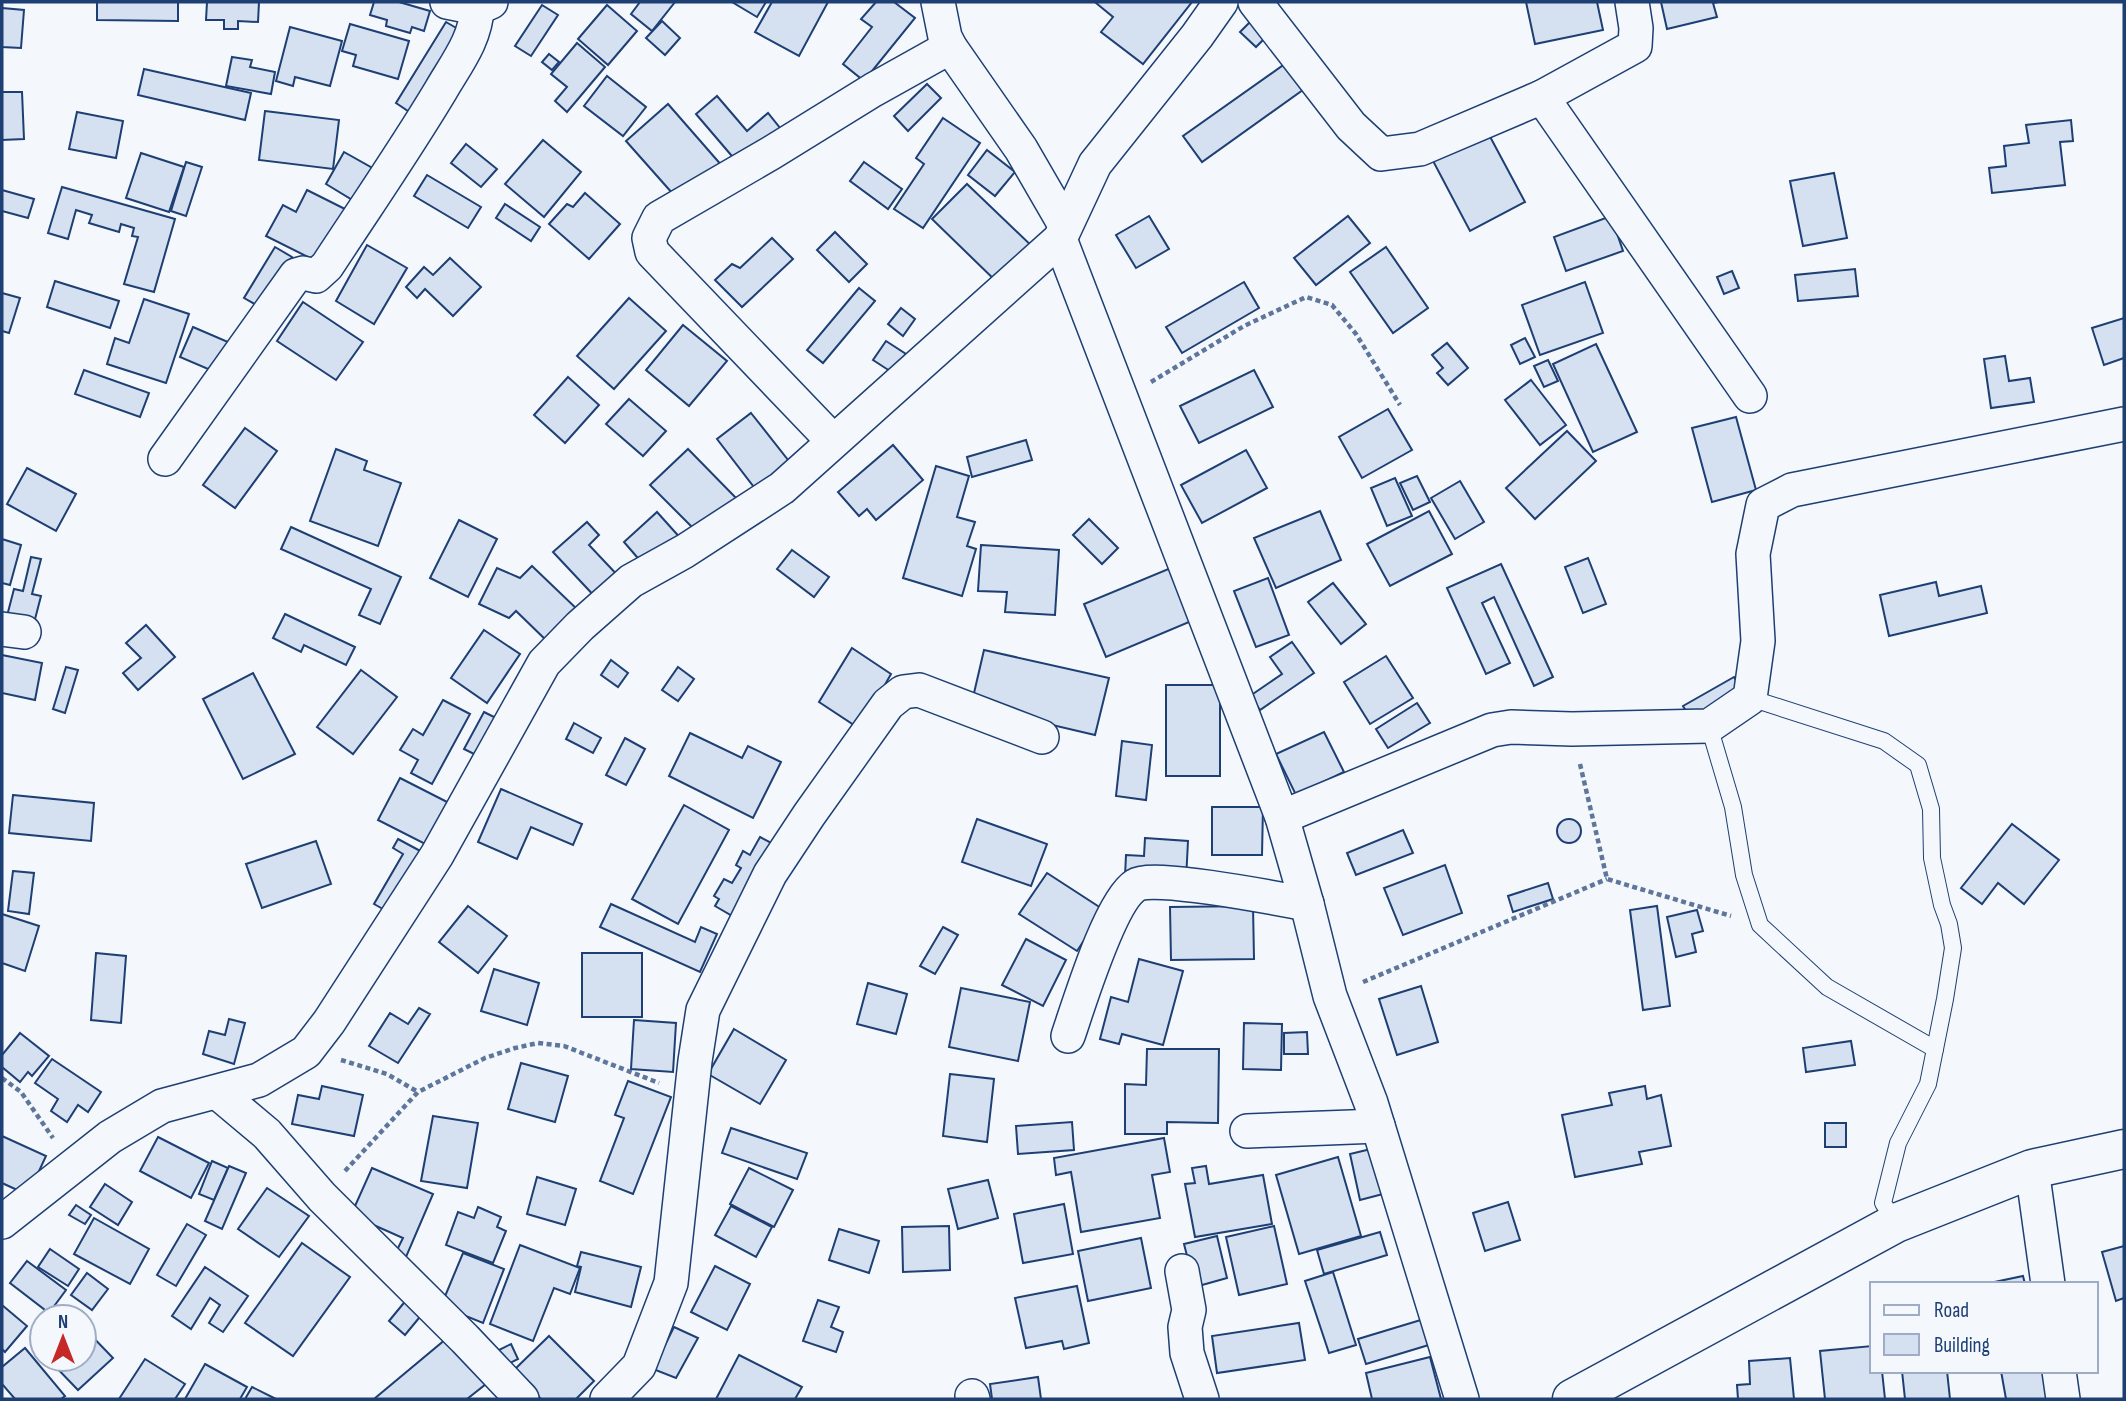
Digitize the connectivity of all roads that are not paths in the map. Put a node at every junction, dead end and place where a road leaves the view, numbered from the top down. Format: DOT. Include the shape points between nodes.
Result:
graph roads {
  1 [pos="938,2"];
  2 [pos="1221,2"];
  3 [pos="1255,2"];
  4 [pos="1632,2"];
  5 [pos="472,4"];
  6 [pos="950,47"];
  7 [pos="1542,97"];
  8 [pos="1063,232"];
  9 [pos="1750,396"];
  10 [pos="2124,424"];
  11 [pos="833,441"];
  12 [pos="165,458"];
  13 [pos="1750,698"];
  14 [pos="1709,726"];
  15 [pos="1042,737"];
  16 [pos="1282,817"];
  17 [pos="1307,904"];
  18 [pos="1068,1036"];
  19 [pos="1935,1049"];
  20 [pos="217,1093"];
  21 [pos="1378,1126"];
  22 [pos="1247,1131"];
  23 [pos="2124,1149"];
  24 [pos="2032,1169"];
  25 [pos="2,1222"];
  26 [pos="1896,1223"];
  27 [pos="1182,1271"];
  28 [pos="2048,1282"];
  29 [pos="2059,1373"];
  30 [pos="522,1399"];
  31 [pos="607,1399"];
  32 [pos="1202,1399"];
  33 [pos="1462,1399"];
  34 [pos="1572,1399"];
  35 [pos="2063,1399"];
  1 -- 6 [label="street"];
  2 -- 8 [label="street" via="1095,164"];
  3 -- 7 [label="street" via="1351,126 1381,154 1420,149"];
  4 -- 7 [label="street" via="1635,46"];
  5 -- 12 [label="street" via="477,20 471,39 327,266 316,276 296,275"];
  6 -- 8 [label="street" via="1021,149"];
  6 -- 11 [label="street" via="659,218 649,238 652,252"];
  7 -- 9 [label="street"];
  8 -- 11 [label="street"];
  8 -- 16 [label="street"];
  10 -- 13 [label="street" via="1792,490 1763,505 1753,554 1758,641"];
  11 -- 20 [label="street" via="782,488 631,581 544,663 437,855 329,1022 306,1052 259,1080"];
  13 -- 14 [label="street"];
  13 -- 19 [label="lane" via="1884,741 1918,765 1931,809 1932,858 1953,948"];
  14 -- 16 [label="street" via="1492,730"];
  14 -- 19 [label="lane" via="1760,925 1827,987"];
  15 -- 31 [label="street" via="919,690 903,692 888,704 808,815 770,874 703,1010 670,1283 639,1366"];
  16 -- 17 [label="street"];
  17 -- 18 [label="street" via="1138,883 1124,895 1102,942"];
  17 -- 21 [label="street" via="1330,996"];
  19 -- 26 [label="lane" via="1928,1084 1898,1143 1882,1203"];
  20 -- 25 [label="street" via="162,1106 110,1137"];
  20 -- 30 [label="street" via="267,1134 322,1197"];
  21 -- 22 [label="street"];
  21 -- 33 [label="street"];
  23 -- 24 [label="street"];
  24 -- 26 [label="street"];
  24 -- 28 [label="street"];
  26 -- 34 [label="street"];
  27 -- 32 [label="street" via="1189,1310 1187,1353"];
  29 -- 35 [label="street"];
}
